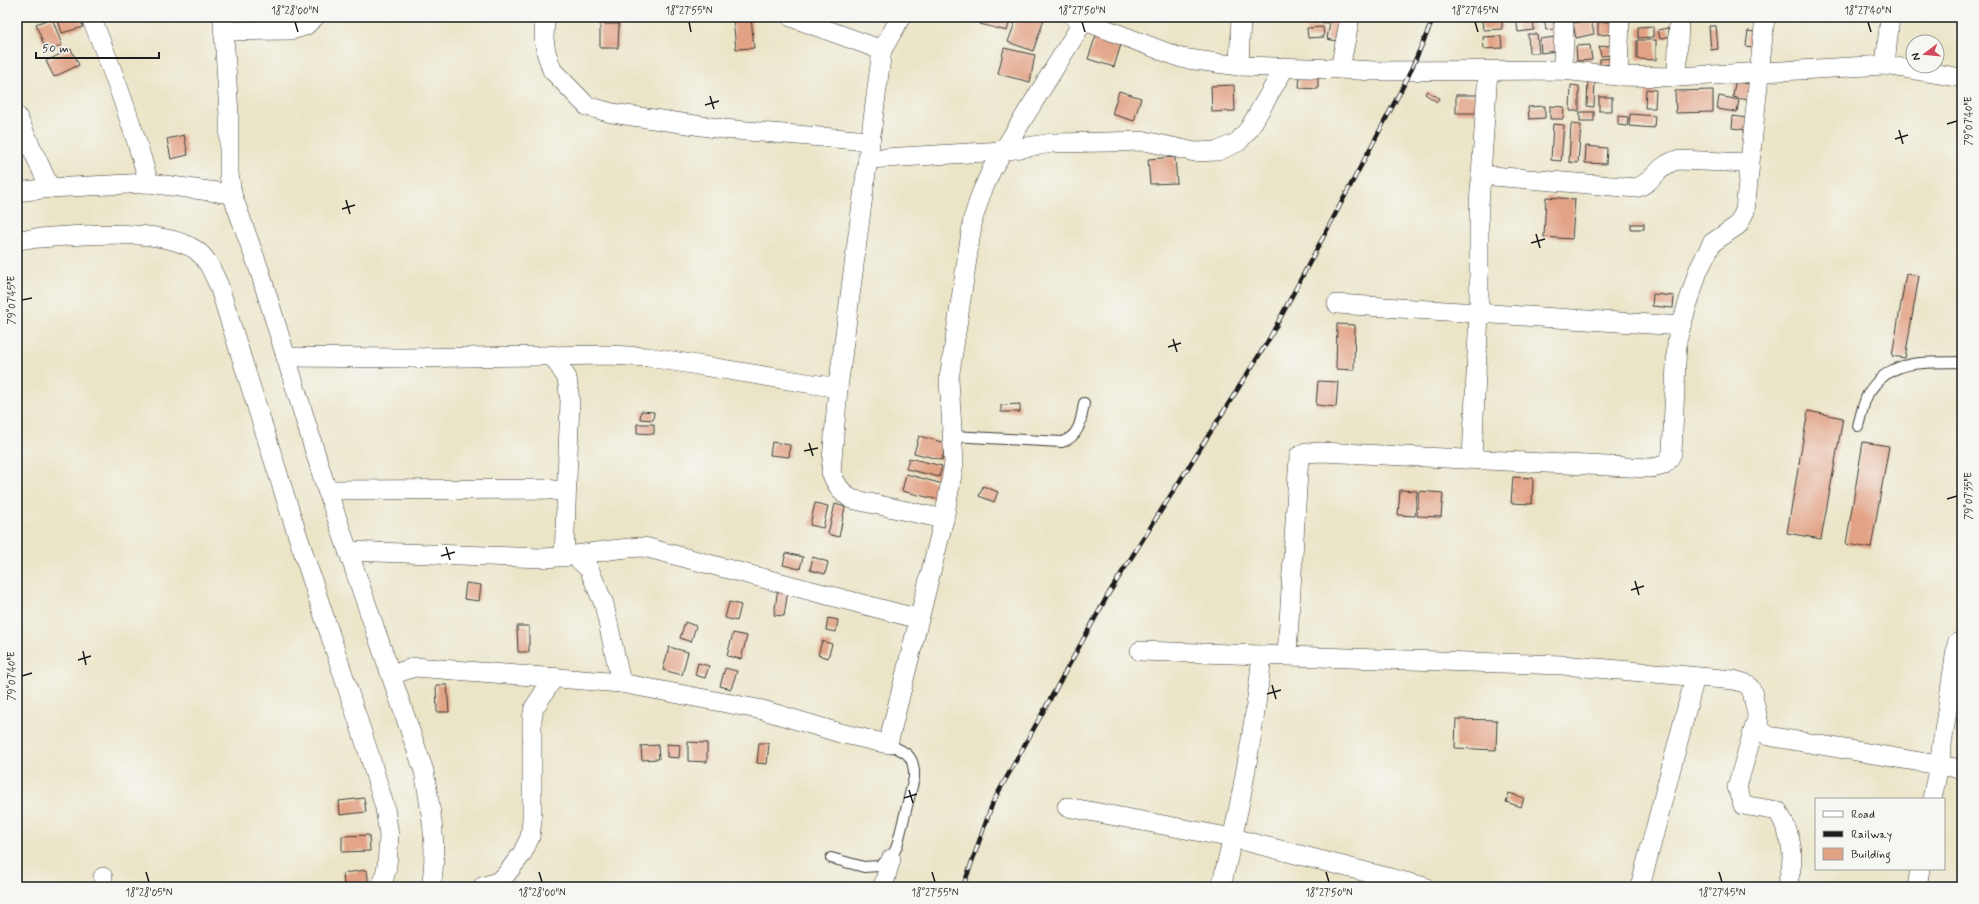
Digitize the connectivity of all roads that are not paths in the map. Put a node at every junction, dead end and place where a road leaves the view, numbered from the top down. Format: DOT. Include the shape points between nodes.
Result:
graph roads {
  1 [pos="91,17"];
  2 [pos="315,17"];
  3 [pos="545,17"];
  4 [pos="791,17"];
  5 [pos="901,17"];
  6 [pos="1241,17"];
  7 [pos="1350,17"];
  8 [pos="1564,17"];
  9 [pos="1620,17"];
  10 [pos="1679,17"];
  11 [pos="1765,17"];
  12 [pos="1890,17"];
  13 [pos="1081,18"];
  14 [pos="223,24"];
  15 [pos="882,50"];
  16 [pos="1885,65"];
  17 [pos="1239,66"];
  18 [pos="1285,67"];
  19 [pos="1340,68"];
  20 [pos="1563,70"];
  21 [pos="1488,71"];
  22 [pos="1758,72"];
  23 [pos="1618,76"];
  24 [pos="1677,77"];
  25 [pos="1962,78"];
  26 [pos="17,116"];
  27 [pos="869,150"];
  28 [pos="1004,150"];
  29 [pos="1749,163"];
  30 [pos="1481,175"];
  31 [pos="149,183"];
  32 [pos="50,188"];
  33 [pos="17,192"];
  34 [pos="232,194"];
  35 [pos="17,240"];
  36 [pos="1337,304"];
  37 [pos="1480,313"];
  38 [pos="1681,326"];
  39 [pos="552,355"];
  40 [pos="286,357"];
  41 [pos="1962,362"];
  42 [pos="838,388"];
  43 [pos="1084,403"];
  44 [pos="1858,426"];
  45 [pos="952,436"];
  46 [pos="1472,458"];
  47 [pos="327,490"];
  48 [pos="566,492"];
  49 [pos="944,519"];
  50 [pos="348,551"];
  51 [pos="569,556"];
  52 [pos="919,619"];
  53 [pos="1957,643"];
  54 [pos="1140,651"];
  55 [pos="1262,654"];
  56 [pos="1287,656"];
  57 [pos="391,675"];
  58 [pos="554,677"];
  59 [pos="1695,677"];
  60 [pos="621,683"];
  61 [pos="1757,718"];
  62 [pos="888,744"];
  63 [pos="1939,764"];
  64 [pos="1962,769"];
  65 [pos="1932,798"];
  66 [pos="1067,807"];
  67 [pos="1233,838"];
  68 [pos="831,858"];
  69 [pos="891,859"];
  70 [pos="1920,870"];
  71 [pos="382,887"];
  72 [pos="431,887"];
  73 [pos="482,887"];
  74 [pos="883,887"];
  75 [pos="1220,887"];
  76 [pos="1425,887"];
  77 [pos="1640,887"];
  78 [pos="1786,887"];
  79 [pos="1917,887"];
  1 -- 31 [label="street" via="112,67"];
  2 -- 14 [label="street" via="305,26 292,30"];
  3 -- 27 [label="street" via="546,52 552,70 587,106 612,113"];
  4 -- 15 [label="street"];
  5 -- 15 [label="street"];
  6 -- 17 [label="street"];
  7 -- 19 [label="street"];
  8 -- 20 [label="street"];
  9 -- 23 [label="street"];
  10 -- 24 [label="street"];
  11 -- 22 [label="street"];
  12 -- 16 [label="street"];
  13 -- 17 [label="street" via="1181,58"];
  13 -- 28 [label="street"];
  14 -- 34 [label="street" via="229,115 228,174"];
  15 -- 27 [label="street"];
  16 -- 22 [label="street"];
  16 -- 25 [label="street"];
  17 -- 18 [label="street"];
  18 -- 19 [label="street"];
  18 -- 28 [label="street" via="1249,129 1238,142 1218,151 1195,152 1145,141 1052,143"];
  19 -- 21 [label="street" via="1374,71"];
  20 -- 21 [label="street"];
  20 -- 23 [label="street"];
  21 -- 30 [label="street"];
  22 -- 24 [label="street"];
  22 -- 29 [label="street"];
  23 -- 24 [label="street"];
  26 -- 32 [label="street"];
  27 -- 28 [label="street"];
  27 -- 42 [label="street"];
  28 -- 45 [label="street" via="981,194 973,219 948,380"];
  29 -- 30 [label="street" via="1678,160 1669,162 1645,185 1636,188"];
  29 -- 38 [label="street" via="1745,211 1738,225 1712,243 1698,271"];
  30 -- 37 [label="street"];
  31 -- 32 [label="street"];
  31 -- 34 [label="street"];
  32 -- 33 [label="street"];
  34 -- 40 [label="street" via="260,272"];
  35 -- 71 [label="street" via="105,235 166,238 196,251 209,264 219,286 385,808 389,836 387,866"];
  36 -- 37 [label="street"];
  37 -- 38 [label="street"];
  37 -- 46 [label="street"];
  38 -- 46 [label="street" via="1677,341 1672,453 1668,462 1661,467"];
  39 -- 40 [label="street"];
  39 -- 42 [label="street" via="648,357"];
  39 -- 48 [label="street" via="567,378 570,388"];
  40 -- 47 [label="street"];
  41 -- 44 [label="lane" via="1912,364 1896,367 1884,374 1868,394"];
  42 -- 49 [label="street" via="831,472 839,488 851,499"];
  43 -- 45 [label="lane" via="1078,431 1070,439 1062,442"];
  45 -- 49 [label="street" via="954,463"];
  46 -- 56 [label="street" via="1322,452 1299,456"];
  47 -- 48 [label="street" via="547,489"];
  47 -- 50 [label="street"];
  48 -- 51 [label="street"];
  49 -- 52 [label="street"];
  50 -- 51 [label="street"];
  50 -- 57 [label="street"];
  51 -- 52 [label="street" via="599,550 644,547"];
  51 -- 60 [label="street" via="589,569 604,604"];
  52 -- 62 [label="street"];
  53 -- 63 [label="street"];
  54 -- 55 [label="street"];
  55 -- 56 [label="street"];
  55 -- 67 [label="street" via="1253,739"];
  56 -- 59 [label="street" via="1562,665"];
  57 -- 58 [label="street" via="415,667"];
  57 -- 72 [label="street" via="424,771 434,838 434,872"];
  58 -- 60 [label="street"];
  58 -- 73 [label="street" via="534,708 532,719 532,820 527,846 504,877"];
  59 -- 61 [label="street" via="1734,680 1747,684 1752,691"];
  59 -- 77 [label="street"];
  60 -- 62 [label="street" via="762,710"];
  61 -- 63 [label="street" via="1760,729 1768,736"];
  61 -- 78 [label="street" via="1738,787 1743,805 1778,811 1789,832 1792,853 1790,877"];
  62 -- 69 [label="lane" via="902,750 912,759 915,768 897,846"];
  63 -- 64 [label="street"];
  63 -- 65 [label="street"];
  66 -- 67 [label="street"];
  67 -- 75 [label="street"];
  67 -- 76 [label="street"];
  68 -- 69 [label="lane" via="864,866 878,866"];
  69 -- 74 [label="street"];
  70 -- 79 [label="street"];
}
